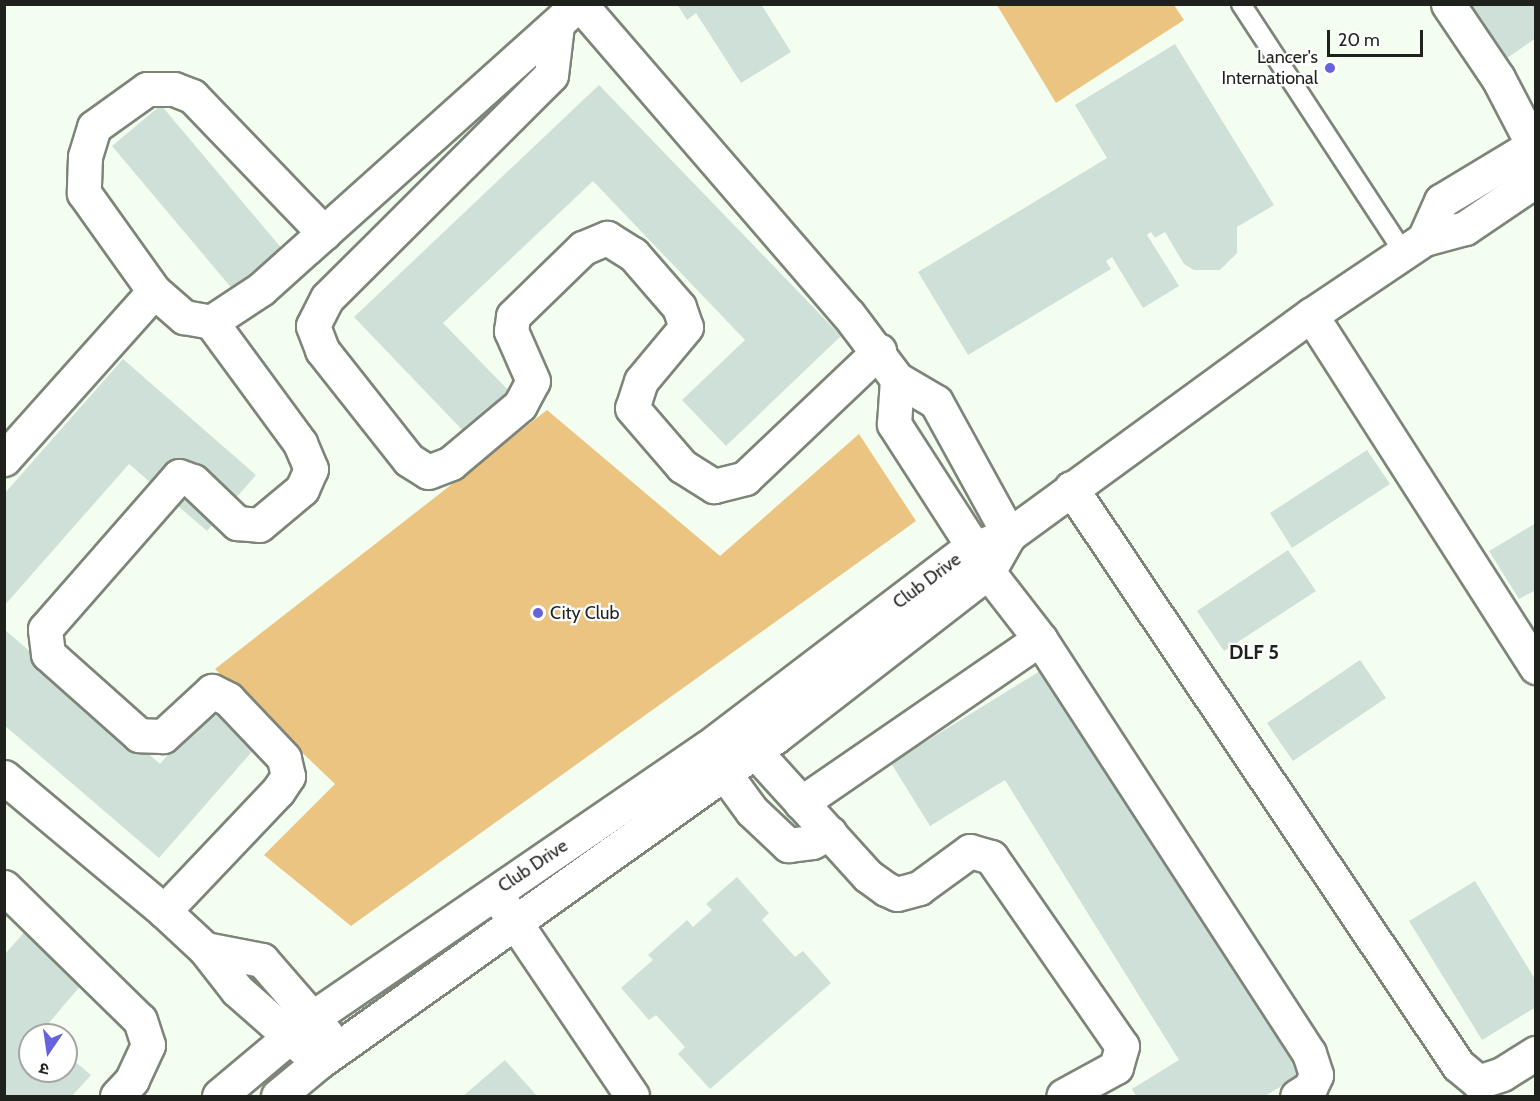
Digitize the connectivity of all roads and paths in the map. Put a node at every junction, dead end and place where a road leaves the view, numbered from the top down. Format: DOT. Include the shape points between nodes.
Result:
graph roads {
  1 [pos="1241,4"];
  2 [pos="1448,4"];
  3 [pos="572,11"];
  4 [pos="1525,99"];
  5 [pos="1534,149"];
  6 [pos="1536,180"];
  7 [pos="324,233"];
  8 [pos="1414,245"];
  9 [pos="154,291"];
  10 [pos="1311,315"];
  11 [pos="211,322"];
  12 [pos="879,351"];
  13 [pos="897,379"];
  14 [pos="4,459"];
  15 [pos="1071,488"];
  16 [pos="1009,535"];
  17 [pos="981,560"];
  18 [pos="1040,639"];
  19 [pos="1536,667"];
  20 [pos="733,727"];
  21 [pos="755,751"];
  22 [pos="715,761"];
  23 [pos="4,777"];
  24 [pos="801,803"];
  25 [pos="830,833"];
  26 [pos="4,887"];
  27 [pos="494,892"];
  28 [pos="164,911"];
  29 [pos="515,923"];
  30 [pos="300,1027"];
  31 [pos="1536,1053"];
  32 [pos="328,1055"];
  33 [pos="117,1096"];
  34 [pos="219,1096"];
  35 [pos="278,1096"];
  36 [pos="632,1096"];
  37 [pos="1063,1096"];
  38 [pos="1297,1096"];
  1 -- 8 [label="lane"];
  2 -- 4 [label="street"];
  3 -- 7 [label="street"];
  3 -- 12 [label="street"];
  3 -- 12 [label="street" via="551,75 327,298 313,326 322,350 409,460 428,472 451,463 520,405 533,381 510,331 513,315 583,248 607,238 633,254 679,307 686,327 641,381 632,408 682,466 714,486 745,478"];
  4 -- 5 [label="street"];
  5 -- 8 [label="street" via="1441,201"];
  6 -- 8 [label="street" via="1465,228"];
  7 -- 9 [label="street" via="192,96 174,89 147,89 94,127 86,156 84,193"];
  7 -- 11 [label="street" via="261,289"];
  8 -- 10 [label="street, Club Drive"];
  9 -- 11 [label="street" via="184,316"];
  9 -- 14 [label="street"];
  10 -- 15 [label="street, Club Drive"];
  10 -- 19 [label="street"];
  11 -- 28 [label="street" via="300,443 311,469 302,489 260,525 237,523 194,481 179,476 45,629 48,654 139,735 163,736 212,691 228,699 284,758 288,776 278,791"];
  12 -- 13 [label="street"];
  13 -- 16 [label="street" via="936,402"];
  13 -- 17 [label="street" via="894,424"];
  15 -- 16 [label="street, Club Drive"];
  15 -- 31 [label="street" via="1458,1065 1478,1082 1502,1074"];
  16 -- 17 [label="street, Club Drive"];
  17 -- 18 [label="street"];
  17 -- 20 [label="street, Club Drive"];
  17 -- 21 [label="street, Club Drive"];
  18 -- 24 [label="street"];
  18 -- 38 [label="street" via="1309,1053 1316,1075 1310,1088"];
  20 -- 21 [label="street"];
  20 -- 22 [label="street, Club Drive"];
  21 -- 22 [label="street, Club Drive"];
  21 -- 24 [label="street"];
  22 -- 25 [label="street" via="771,832 788,845 812,842"];
  22 -- 27 [label="street, Club Drive"];
  22 -- 29 [label="street, Club Drive"];
  23 -- 28 [label="street"];
  24 -- 25 [label="street"];
  25 -- 37 [label="street" via="868,876 897,894 919,888 969,851 991,857 1122,1046 1116,1068"];
  26 -- 33 [label="street" via="140,1020 148,1046 132,1080"];
  27 -- 29 [label="street"];
  27 -- 30 [label="street, Club Drive"];
  28 -- 30 [label="street" via="205,949 237,990"];
  29 -- 32 [label="street, Club Drive"];
  29 -- 36 [label="street"];
  30 -- 32 [label="street"];
  30 -- 34 [label="street, Club Drive"];
  32 -- 35 [label="street, Club Drive"];
}
